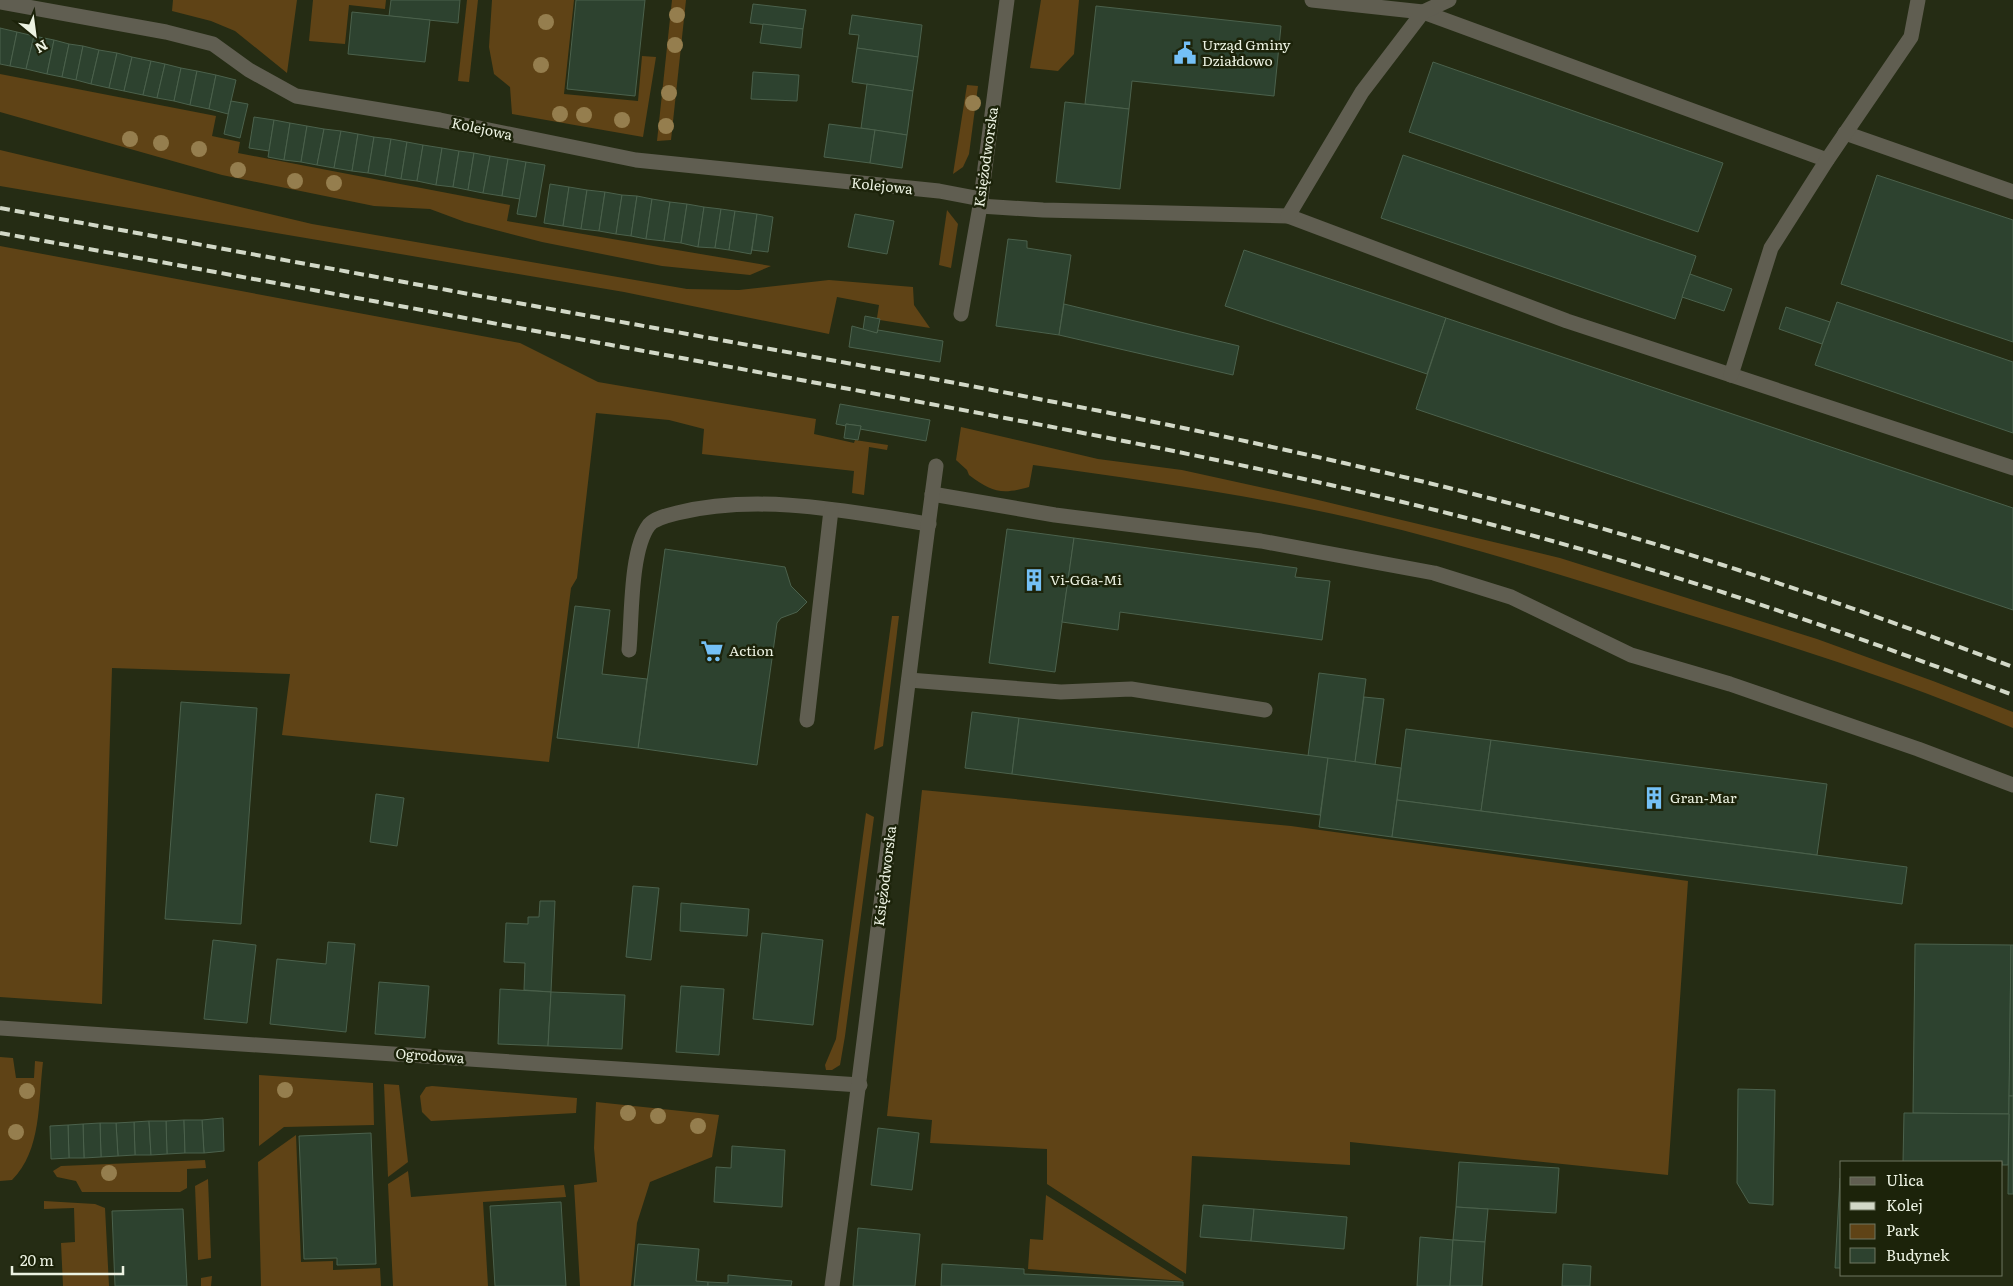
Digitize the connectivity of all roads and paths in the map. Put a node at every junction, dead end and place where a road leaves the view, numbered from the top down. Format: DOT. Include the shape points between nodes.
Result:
graph roads {
  1 [pos="1007,0"];
  2 [pos="1312,0"];
  3 [pos="1449,0"];
  4 [pos="1918,0"];
  5 [pos="0,2"];
  6 [pos="1423,12"];
  7 [pos="1845,133"];
  8 [pos="1827,160"];
  9 [pos="2013,192"];
  10 [pos="980,202"];
  11 [pos="1288,216"];
  12 [pos="960,314"];
  13 [pos="1731,375"];
  14 [pos="936,466"];
  15 [pos="2013,468"];
  16 [pos="932,494"];
  17 [pos="831,510"];
  18 [pos="928,524"];
  19 [pos="629,650"];
  20 [pos="908,680"];
  21 [pos="1265,710"];
  22 [pos="807,720"];
  23 [pos="2013,785"];
  24 [pos="0,1028"];
  25 [pos="860,1085"];
  26 [pos="832,1286"];
  1 -- 10 [label="street, Księżodworska"];
  2 -- 6 [label="street"];
  3 -- 6 [label="street"];
  4 -- 7 [label="street" via="1911,37"];
  5 -- 10 [label="street, Kolejowa" via="166,32 213,44 249,70 296,96 440,120 642,161 939,191"];
  6 -- 8 [label="street"];
  6 -- 11 [label="street" via="1362,92"];
  7 -- 8 [label="street"];
  7 -- 9 [label="street"];
  8 -- 13 [label="street" via="1772,248"];
  10 -- 11 [label="street, Kolejowa" via="1043,210"];
  10 -- 12 [label="street, Księżodworska"];
  11 -- 13 [label="street, Kolejowa" via="1567,321"];
  13 -- 15 [label="street, Kolejowa"];
  14 -- 16 [label="street, Księżodworska"];
  16 -- 18 [label="street, Księżodworska"];
  16 -- 23 [label="street" via="1055,515 1261,541 1434,573 1511,597 1631,655 1749,690"];
  17 -- 18 [label="street"];
  17 -- 19 [label="street" via="766,504 706,506 651,522 643,533 636,559"];
  17 -- 22 [label="street"];
  18 -- 20 [label="street, Księżodworska"];
  20 -- 21 [label="street" via="1061,692 1131,689"];
  20 -- 25 [label="street, Księżodworska"];
  24 -- 25 [label="street, Ogrodowa"];
  25 -- 26 [label="street, Księżodworska"];
}
